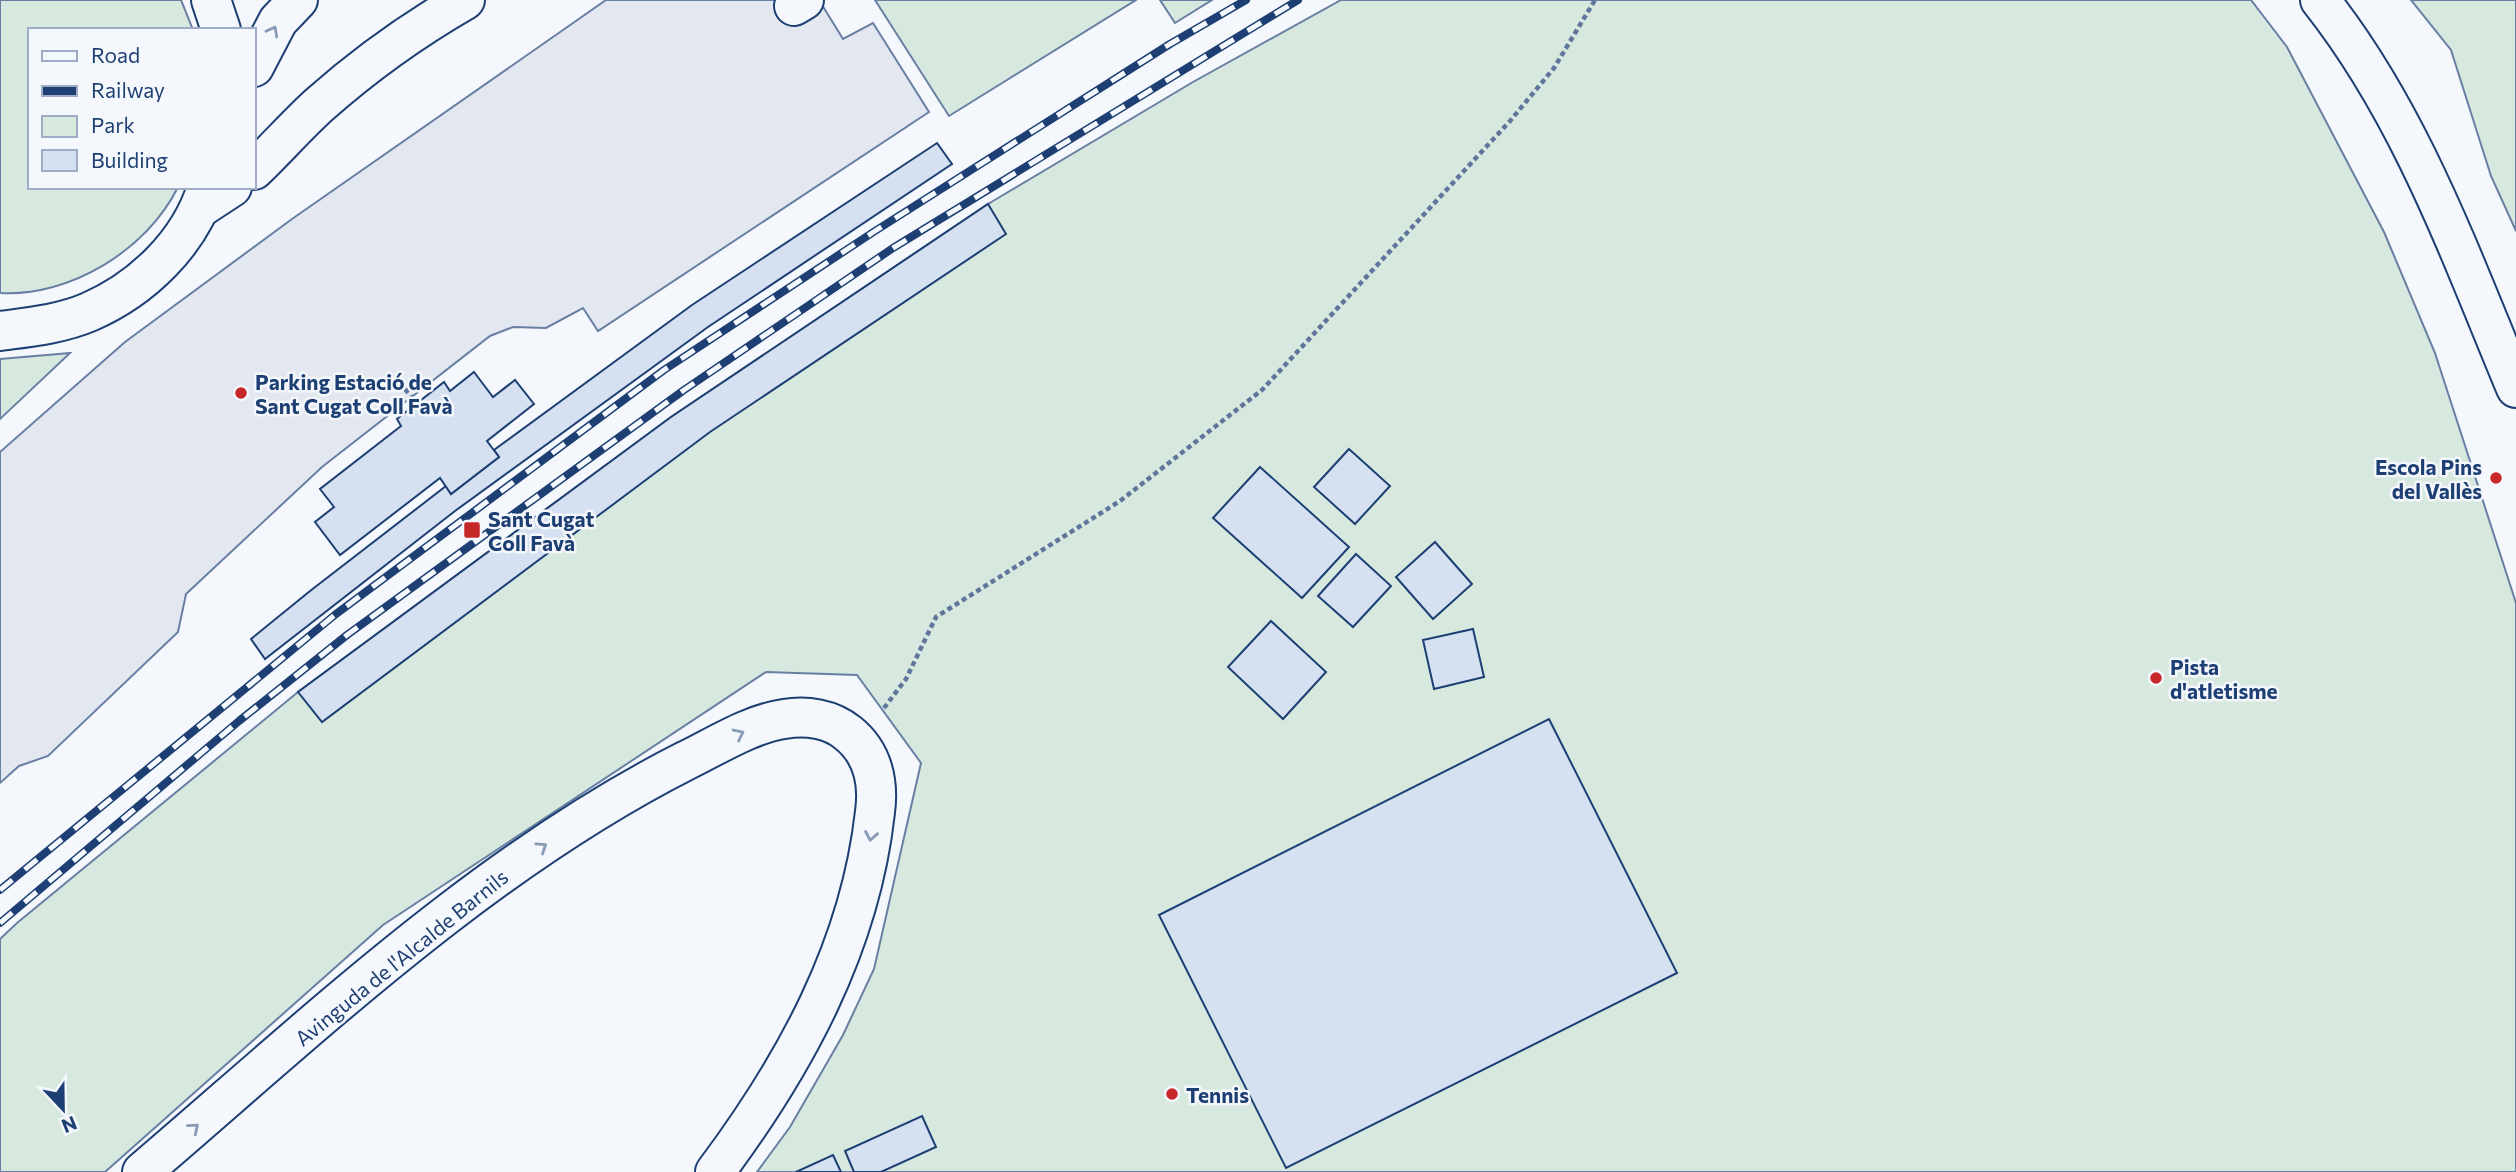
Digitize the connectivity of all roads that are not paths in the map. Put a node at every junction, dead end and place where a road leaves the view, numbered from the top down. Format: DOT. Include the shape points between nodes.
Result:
graph roads {
  1 [pos="211,0"];
  2 [pos="298,0"];
  3 [pos="465,0"];
  4 [pos="2320,0"];
  5 [pos="220,28"];
  6 [pos="256,63"];
  7 [pos="256,168"];
  8 [pos="227,189"];
  9 [pos="204,198"];
  10 [pos="0,331"];
  11 [pos="2516,388"];
  12 [pos="142,1172"];
  13 [pos="715,1172"];
  1 -- 5 [label="street"];
  6 -- 2 [label="street, one-way" via="278,21"];
  3 -- 7 [label="street" via="417,28 366,67 319,105"];
  4 -- 11 [label="street" via="2358,48 2427,175"];
  8 -- 9 [label="street"];
  9 -- 10 [label="street" via="168,255 131,289 88,312"];
  12 -- 13 [label="street, Avinguda de l'Alcalde Barnils, one-way" via="470,895 593,813 749,729 783,719 813,718 838,725 858,741 870,760 877,785 863,882 819,1007 787,1068"];
}
